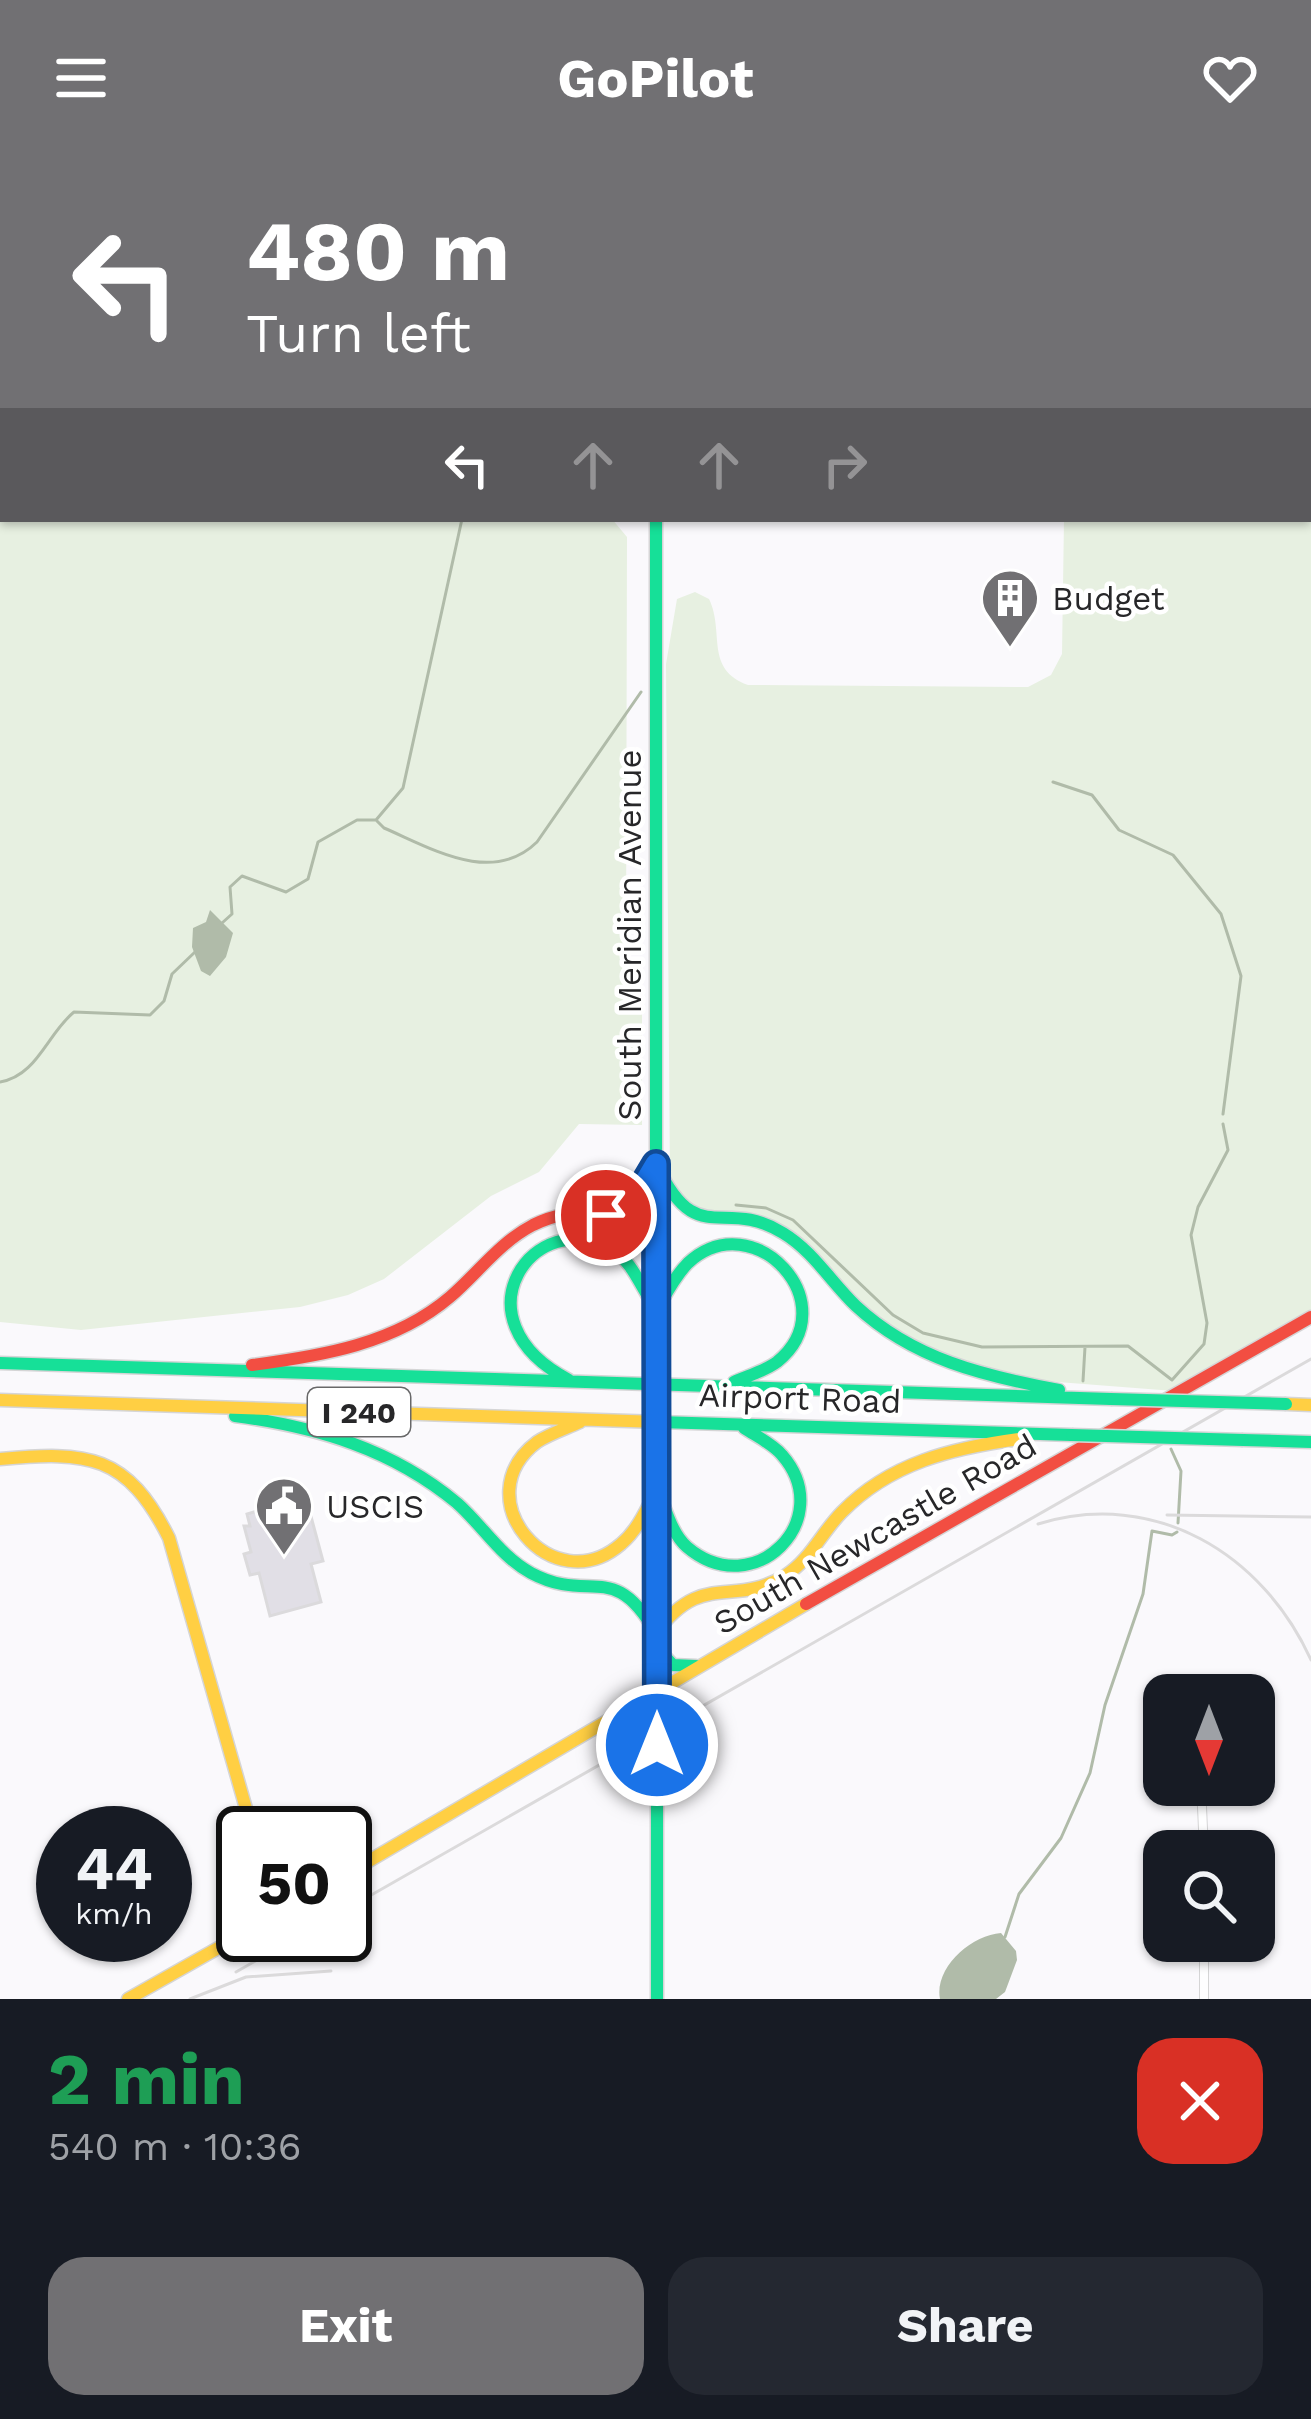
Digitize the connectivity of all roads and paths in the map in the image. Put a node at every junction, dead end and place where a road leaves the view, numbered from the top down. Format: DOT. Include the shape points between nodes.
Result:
graph roads {
  1 [pos="656,522"];
  2 [pos="656,1164"];
  3 [pos="657,1310"];
  4 [pos="1311,1317"];
  5 [pos="0,1363"];
  6 [pos="205,1370"];
  7 [pos="573,1382"];
  8 [pos="718,1387"];
  9 [pos="1111,1399"];
  10 [pos="0,1400"];
  11 [pos="128,1405"];
  12 [pos="1311,1405"];
  13 [pos="590,1419"];
  14 [pos="734,1423"];
  15 [pos="1043,1435"];
  16 [pos="1311,1442"];
  17 [pos="0,1459"];
  18 [pos="656,1489"];
  19 [pos="657,1640"];
  20 [pos="700,1666"];
  21 [pos="657,1692"];
  22 [pos="245,1806"];
  23 [pos="372,1859"];
  24 [pos="216,1949"];
  25 [pos="1204,1962"];
  26 [pos="128,1999"];
  27 [pos="657,1999"];
  28 [pos="1204,1999"];
  1 -- 2 [label="main road, South Meridian Avenue"];
  2 -- 3 [label="main road, South Meridian Avenue"];
  2 -- 6 [label="main road" via="628,1207 537,1224 443,1303 382,1338 306,1358"];
  2 -- 9 [label="main road" via="685,1214 782,1232 872,1322 912,1349 982,1376"];
  3 -- 7 [label="main road" via="627,1262 604,1244 566,1239 531,1254 508,1295 513,1331 538,1363"];
  3 -- 8 [label="main road" via="684,1267 715,1247 752,1245 790,1270 804,1307 792,1349 763,1373"];
  3 -- 18 [label="main road, South Meridian Avenue, bridge"];
  4 -- 20 [label="main road, South Newcastle Road"];
  5 -- 6 [label="main road, Airport Road / I 240"];
  6 -- 7 [label="main road, Airport Road / I 240"];
  7 -- 8 [label="main road, Airport Road / I 240"];
  8 -- 9 [label="main road, Airport Road / I 240"];
  9 -- 12 [label="main road, Airport Road / I 240, bridge"];
  10 -- 11 [label="main road, Airport Road / I 240"];
  11 -- 13 [label="main road, Airport Road / I 240"];
  11 -- 19 [label="main road" via="266,1419 372,1447 446,1493 536,1576 634,1594"];
  13 -- 14 [label="main road, Airport Road / I 240"];
  13 -- 18 [label="main road" via="535,1440 512,1470 510,1517 529,1544 560,1560 603,1556 630,1535"];
  14 -- 15 [label="main road, Airport Road / I 240"];
  14 -- 18 [label="main road" via="781,1448 798,1476 800,1524 780,1551 738,1567 698,1556 677,1534"];
  15 -- 16 [label="main road, Airport Road / I 240, bridge"];
  15 -- 19 [label="main road" via="911,1461 860,1495 793,1570 753,1589 689,1595"];
  17 -- 22 [label="main road" via="97,1457 126,1472 154,1503"];
  18 -- 19 [label="main road, South Meridian Avenue"];
  19 -- 20 [label="main road" via="672,1664"];
  19 -- 21 [label="main road, South Meridian Avenue"];
  20 -- 21 [label="main road, South Newcastle Road"];
  21 -- 23 [label="main road, South Newcastle Road"];
  21 -- 27 [label="main road, South Meridian Avenue"];
  24 -- 26 [label="main road"];
  25 -- 28 [label="street"];
}
